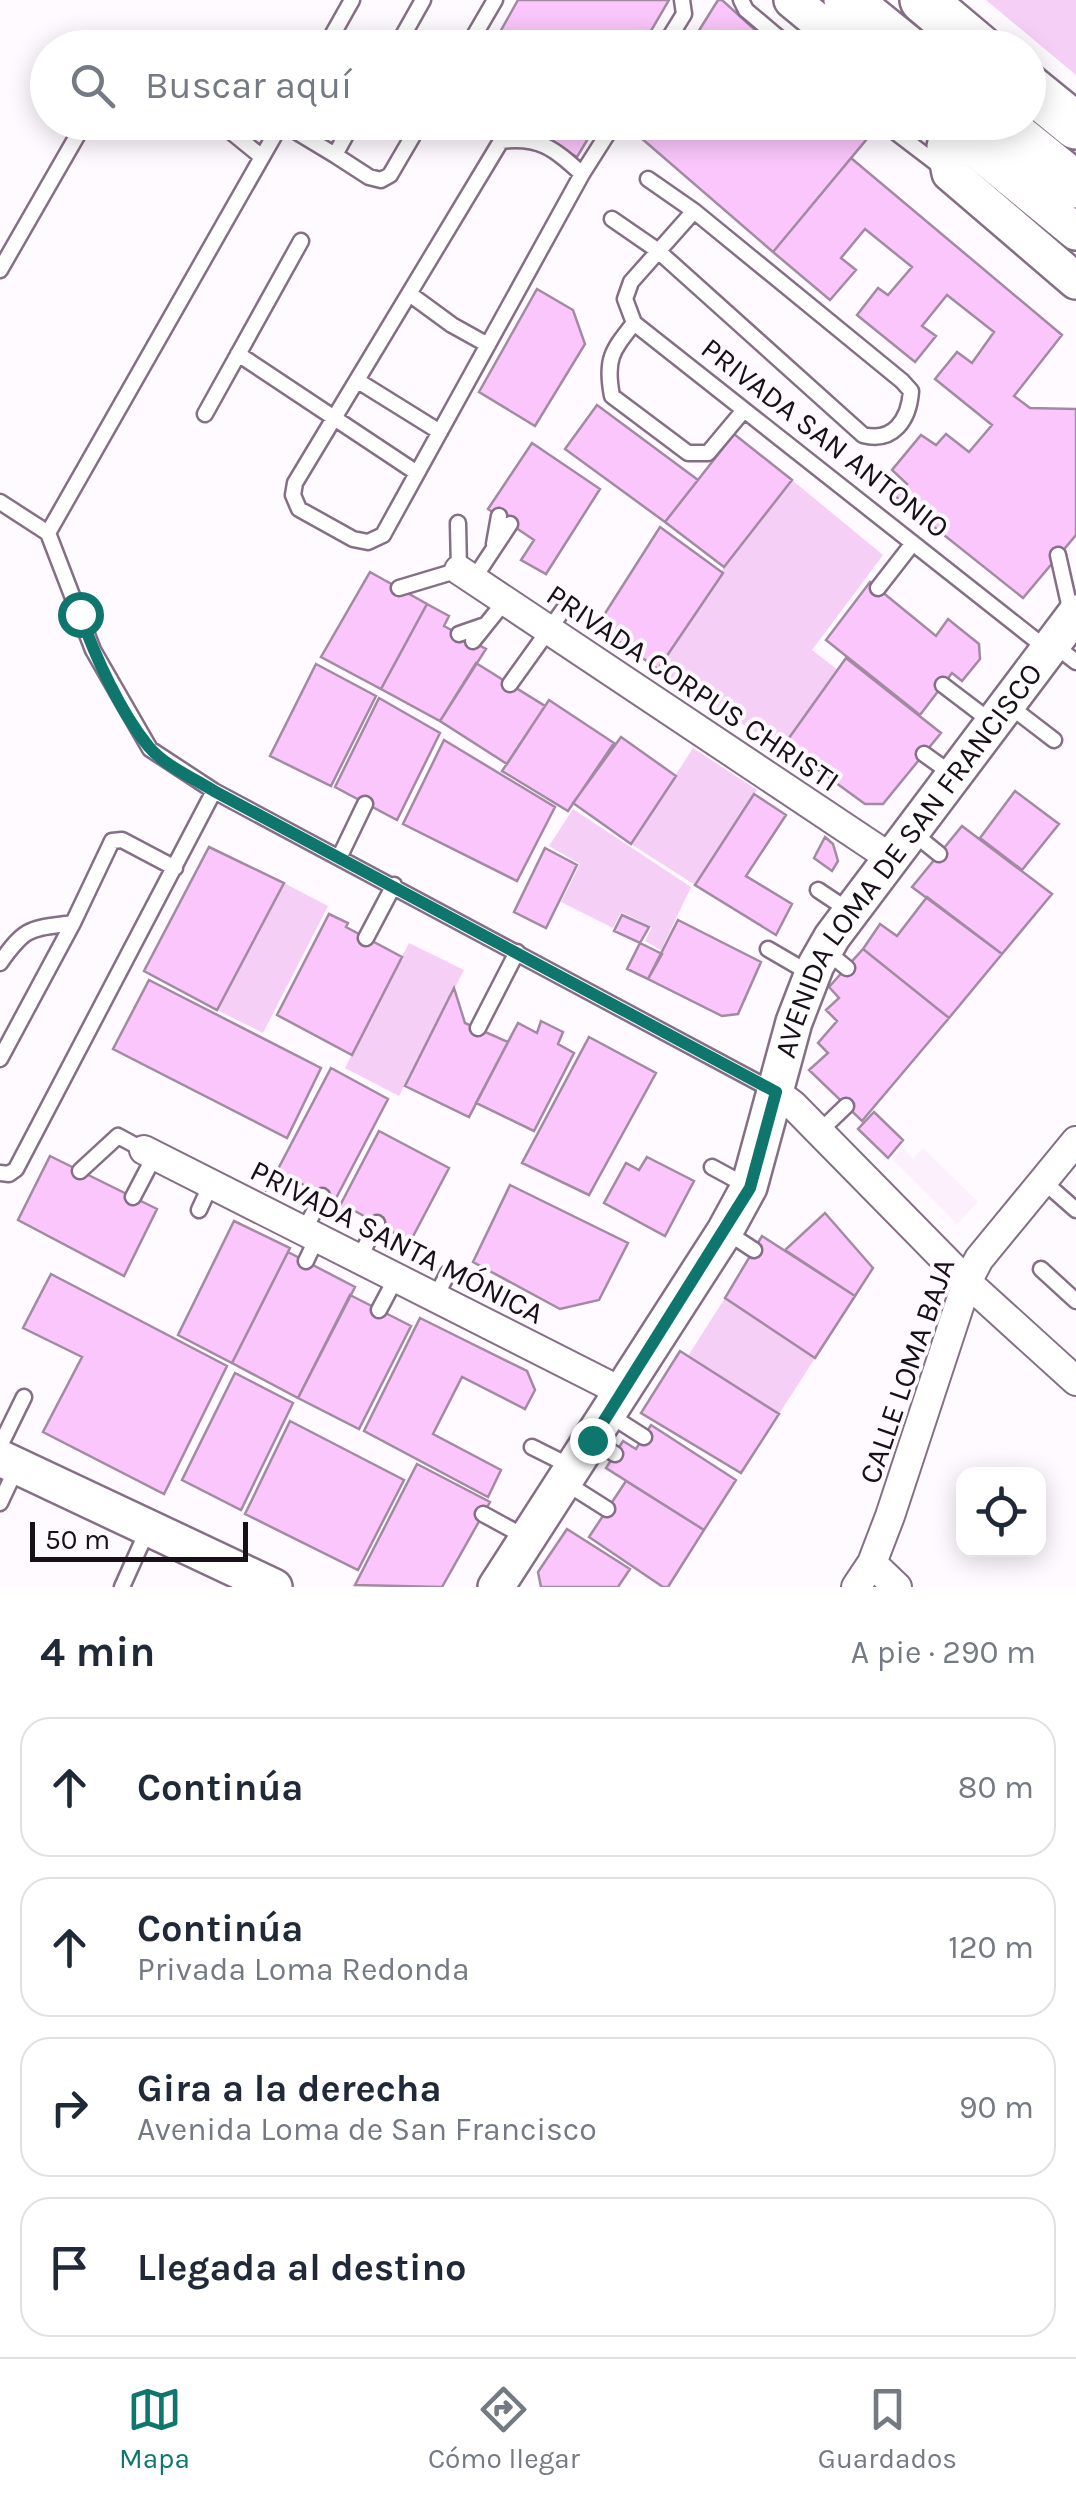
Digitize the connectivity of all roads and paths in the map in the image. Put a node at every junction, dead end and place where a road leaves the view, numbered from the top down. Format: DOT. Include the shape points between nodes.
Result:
graph roads {
  1 [pos="352,0"];
  2 [pos="423,0"];
  3 [pos="496,0"];
  4 [pos="682,0"];
  5 [pos="741,0"];
  6 [pos="792,0"];
  7 [pos="847,0"];
  8 [pos="923,0"];
  9 [pos="335,30"];
  10 [pos="406,30"];
  11 [pos="478,30"];
  12 [pos="674,30"];
  13 [pos="770,30"];
  14 [pos="828,30"];
  15 [pos="884,30"];
  16 [pos="959,30"];
  17 [pos="1046,102"];
  18 [pos="1076,126"];
  19 [pos="75,140"];
  20 [pos="240,140"];
  21 [pos="272,140"];
  22 [pos="311,140"];
  23 [pos="343,140"];
  24 [pos="411,140"];
  25 [pos="507,140"];
  26 [pos="533,140"];
  27 [pos="604,140"];
  28 [pos="906,140"];
  29 [pos="945,140"];
  30 [pos="964,140"];
  31 [pos="1020,140"];
  32 [pos="335,154"];
  33 [pos="262,158"];
  34 [pos="582,174"];
  35 [pos="950,174"];
  36 [pos="648,179"];
  37 [pos="1076,185"];
  38 [pos="694,211"];
  39 [pos="612,220"];
  40 [pos="1076,232"];
  41 [pos="301,241"];
  42 [pos="657,250"];
  43 [pos="0,270"];
  44 [pos="1076,282"];
  45 [pos="411,295"];
  46 [pos="634,323"];
  47 [pos="488,345"];
  48 [pos="238,354"];
  49 [pos="358,381"];
  50 [pos="744,410"];
  51 [pos="205,414"];
  52 [pos="334,420"];
  53 [pos="440,432"];
  54 [pos="418,473"];
  55 [pos="0,502"];
  56 [pos="504,520"];
  57 [pos="458,523"];
  58 [pos="48,533"];
  59 [pos="913,543"];
  60 [pos="1058,555"];
  61 [pos="466,575"];
  62 [pos="399,588"];
  63 [pos="878,588"];
  64 [pos="505,601"];
  65 [pos="566,606"];
  66 [pos="549,630"];
  67 [pos="466,638"];
  68 [pos="1065,638"];
  69 [pos="510,684"];
  70 [pos="943,685"];
  71 [pos="1000,714"];
  72 [pos="1054,740"];
  73 [pos="924,754"];
  74 [pos="954,776"];
  75 [pos="214,791"];
  76 [pos="365,804"];
  77 [pos="914,849"];
  78 [pos="340,856"];
  79 [pos="174,868"];
  80 [pos="394,885"];
  81 [pos="818,890"];
  82 [pos="851,912"];
  83 [pos="73,922"];
  84 [pos="366,938"];
  85 [pos="768,949"];
  86 [pos="518,952"];
  87 [pos="0,963"];
  88 [pos="828,964"];
  89 [pos="478,1028"];
  90 [pos="0,1059"];
  91 [pos="776,1092"];
  92 [pos="846,1106"];
  93 [pos="820,1132"];
  94 [pos="1076,1141"];
  95 [pos="149,1152"];
  96 [pos="712,1167"];
  97 [pos="80,1171"];
  98 [pos="0,1173"];
  99 [pos="1043,1182"];
  100 [pos="211,1184"];
  101 [pos="750,1188"];
  102 [pos="322,1196"];
  103 [pos="134,1197"];
  104 [pos="198,1210"];
  105 [pos="1076,1210"];
  106 [pos="377,1223"];
  107 [pos="309,1243"];
  108 [pos="359,1259"];
  109 [pos="1042,1269"];
  110 [pos="396,1278"];
  111 [pos="967,1282"];
  112 [pos="1076,1301"];
  113 [pos="379,1310"];
  114 [pos="1076,1381"];
  115 [pos="24,1398"];
  116 [pos="644,1437"];
  117 [pos="596,1442"];
  118 [pos="532,1447"];
  119 [pos="6,1457"];
  120 [pos="0,1502"];
  121 [pos="608,1509"];
  122 [pos="482,1514"];
  123 [pos="148,1528"];
  124 [pos="528,1539"];
  125 [pos="872,1563"];
  126 [pos="122,1587"];
  127 [pos="274,1587"];
  128 [pos="496,1587"];
  129 [pos="856,1587"];
  130 [pos="897,1587"];
  1 -- 9 [label="lane"];
  2 -- 10 [label="lane"];
  3 -- 11 [label="lane"];
  4 -- 12 [label="lane" via="684,14"];
  5 -- 13 [label="lane"];
  6 -- 14 [label="street"];
  7 -- 15 [label="highway"];
  8 -- 16 [label="highway"];
  17 -- 18 [label="highway"];
  19 -- 43 [label="lane"];
  20 -- 33 [label="lane"];
  21 -- 33 [label="lane"];
  22 -- 32 [label="lane"];
  23 -- 32 [label="lane"];
  24 -- 32 [label="lane" via="381,180"];
  25 -- 45 [label="lane"];
  26 -- 34 [label="lane"];
  27 -- 34 [label="lane"];
  28 -- 35 [label="lane"];
  29 -- 35 [label="street"];
  30 -- 40 [label="street"];
  31 -- 37 [label="highway"];
  33 -- 58 [label="lane"];
  34 -- 47 [label="lane"];
  35 -- 44 [label="street"];
  36 -- 38 [label="lane"];
  38 -- 42 [label="lane"];
  38 -- 42 [label="lane" via="902,380 911,391 910,404 890,436 863,435"];
  39 -- 42 [label="lane"];
  41 -- 48 [label="lane"];
  42 -- 46 [label="lane" via="625,299"];
  45 -- 47 [label="lane"];
  45 -- 49 [label="lane"];
  46 -- 50 [label="lane, PRIVADA SAN ANTONIO"];
  46 -- 50 [label="lane" via="611,352 612,396 688,454 708,453"];
  47 -- 53 [label="lane"];
  48 -- 51 [label="lane"];
  48 -- 52 [label="lane"];
  49 -- 52 [label="lane"];
  49 -- 53 [label="lane"];
  50 -- 59 [label="lane, PRIVADA SAN ANTONIO"];
  52 -- 54 [label="lane"];
  52 -- 54 [label="lane" via="295,483 300,509 352,540 368,542 384,535"];
  53 -- 54 [label="lane"];
  55 -- 58 [label="lane"];
  56 -- 61 [label="lane" via="493,550"];
  57 -- 61 [label="lane"];
  58 -- 75 [label="lane" via="93,650 150,750"];
  59 -- 63 [label="lane"];
  59 -- 68 [label="lane, PRIVADA SAN ANTONIO"];
  60 -- 68 [label="lane"];
  61 -- 62 [label="lane"];
  61 -- 64 [label="street, PRIVADA CORPUS CHRISTI"];
  64 -- 66 [label="street, PRIVADA CORPUS CHRISTI"];
  64 -- 67 [label="lane"];
  65 -- 66 [label="lane"];
  66 -- 69 [label="lane"];
  66 -- 77 [label="street, PRIVADA CORPUS CHRISTI"];
  68 -- 71 [label="street, AVENIDA LOMA DE SAN FRANCISCO"];
  70 -- 71 [label="lane"];
  71 -- 72 [label="lane"];
  71 -- 74 [label="street, AVENIDA LOMA DE SAN FRANCISCO"];
  73 -- 74 [label="lane"];
  74 -- 77 [label="street, AVENIDA LOMA DE SAN FRANCISCO"];
  75 -- 78 [label="lane"];
  75 -- 79 [label="lane"];
  76 -- 78 [label="lane"];
  77 -- 82 [label="street, AVENIDA LOMA DE SAN FRANCISCO"];
  78 -- 80 [label="lane"];
  79 -- 83 [label="lane" via="122,840 112,842"];
  79 -- 98 [label="lane" via="16,1169"];
  80 -- 84 [label="lane"];
  80 -- 86 [label="lane"];
  81 -- 82 [label="lane"];
  82 -- 88 [label="street, AVENIDA LOMA DE SAN FRANCISCO"];
  83 -- 87 [label="lane" via="21,935"];
  83 -- 90 [label="lane"];
  85 -- 88 [label="lane"];
  86 -- 89 [label="lane"];
  86 -- 91 [label="lane"];
  88 -- 91 [label="street, AVENIDA LOMA DE SAN FRANCISCO" via="794,1022"];
  91 -- 93 [label="street"];
  91 -- 101 [label="street, AVENIDA LOMA DE SAN FRANCISCO"];
  92 -- 93 [label="lane"];
  93 -- 111 [label="street"];
  94 -- 99 [label="street, CALLE LOMA BAJA"];
  95 -- 97 [label="lane" via="118,1136"];
  95 -- 100 [label="street, PRIVADA SANTA MÓNICA"];
  95 -- 103 [label="lane"];
  96 -- 101 [label="lane"];
  99 -- 105 [label="lane"];
  99 -- 111 [label="street, CALLE LOMA BAJA"];
  100 -- 104 [label="lane"];
  100 -- 107 [label="street, PRIVADA SANTA MÓNICA"];
  101 -- 117 [label="street, AVENIDA LOMA DE SAN FRANCISCO" via="739,1241"];
  102 -- 107 [label="lane"];
  106 -- 108 [label="lane"];
  107 -- 108 [label="street, PRIVADA SANTA MÓNICA"];
  108 -- 110 [label="street, PRIVADA SANTA MÓNICA"];
  109 -- 112 [label="lane"];
  110 -- 113 [label="lane"];
  110 -- 117 [label="street, PRIVADA SANTA MÓNICA" via="442,1286"];
  111 -- 114 [label="street"];
  111 -- 125 [label="street, CALLE LOMA BAJA"];
  115 -- 119 [label="lane"];
  116 -- 117 [label="lane"];
  117 -- 118 [label="lane"];
  117 -- 121 [label="lane"];
  117 -- 124 [label="street, AVENIDA LOMA DE SAN FRANCISCO"];
  119 -- 120 [label="lane"];
  119 -- 123 [label="street"];
  122 -- 124 [label="lane"];
  123 -- 126 [label="lane"];
  123 -- 127 [label="street"];
  124 -- 128 [label="street, AVENIDA LOMA DE SAN FRANCISCO"];
  125 -- 129 [label="street, CALLE LOMA BAJA"];
  125 -- 130 [label="street"];
}
